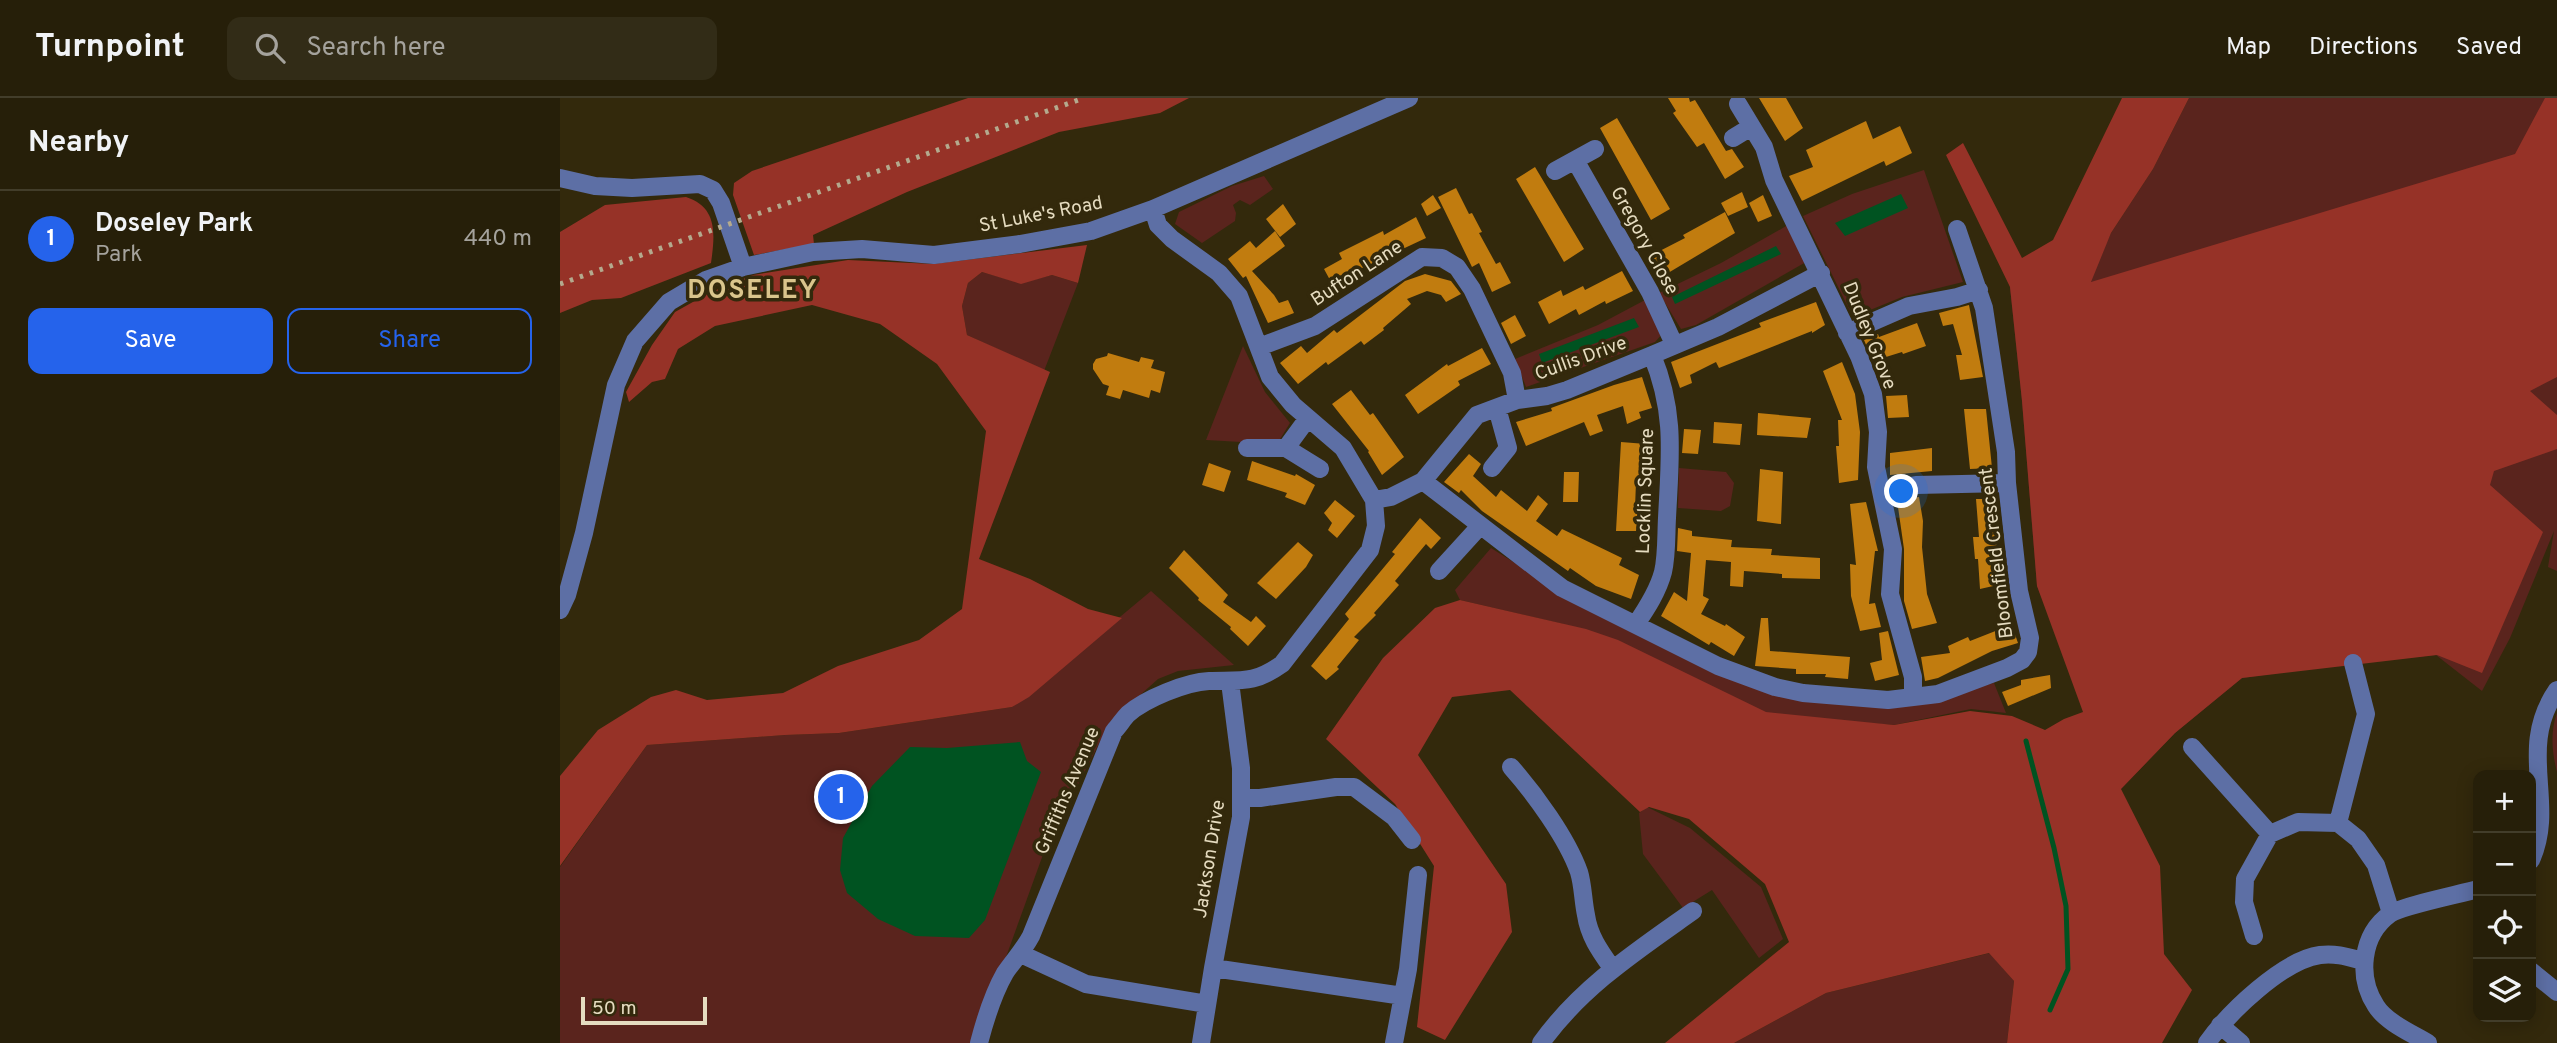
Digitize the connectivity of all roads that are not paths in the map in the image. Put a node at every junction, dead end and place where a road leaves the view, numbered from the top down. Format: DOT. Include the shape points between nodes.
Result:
graph roads {
  1 [pos="1409,98"];
  2 [pos="1738,104"];
  3 [pos="1751,127"];
  4 [pos="1733,138"];
  5 [pos="1595,149"];
  6 [pos="1576,160"];
  7 [pos="1555,171"];
  8 [pos="560,178"];
  9 [pos="1153,209"];
  10 [pos="1957,229"];
  11 [pos="743,267"];
  12 [pos="1821,273"];
  13 [pos="1979,290"];
  14 [pos="1847,333"];
  15 [pos="1674,344"];
  16 [pos="1259,347"];
  17 [pos="1652,355"];
  18 [pos="1517,400"];
  19 [pos="1497,408"];
  20 [pos="1308,418"];
  21 [pos="1247,448"];
  22 [pos="1286,448"];
  23 [pos="1492,468"];
  24 [pos="1320,469"];
  25 [pos="1423,481"];
  26 [pos="2007,483"];
  27 [pos="1882,492"];
  28 [pos="1374,500"];
  29 [pos="1480,526"];
  30 [pos="1439,571"];
  31 [pos="560,610"];
  32 [pos="1636,624"];
  33 [pos="2353,663"];
  34 [pos="1230,682"];
  35 [pos="2557,690"];
  36 [pos="1913,697"];
  37 [pos="2192,747"];
  38 [pos="1511,767"];
  39 [pos="1242,798"];
  40 [pos="2338,823"];
  41 [pos="2270,834"];
  42 [pos="1412,840"];
  43 [pos="2536,854"];
  44 [pos="1418,875"];
  45 [pos="2473,890"];
  46 [pos="1693,911"];
  47 [pos="2391,913"];
  48 [pos="2254,936"];
  49 [pos="1021,954"];
  50 [pos="2363,961"];
  51 [pos="1213,968"];
  52 [pos="1612,968"];
  53 [pos="2536,975"];
  54 [pos="2557,992"];
  55 [pos="1404,996"];
  56 [pos="1207,1004"];
  57 [pos="2220,1025"];
  58 [pos="979,1043"];
  59 [pos="1201,1043"];
  60 [pos="1394,1043"];
  61 [pos="1541,1043"];
  62 [pos="2207,1043"];
  63 [pos="2241,1043"];
  64 [pos="2428,1043"];
  1 -- 9 [label="street, St Luke's Road"];
  2 -- 3 [label="street, Dudley Grove"];
  3 -- 4 [label="street"];
  3 -- 12 [label="street, Dudley Grove"];
  5 -- 6 [label="street"];
  6 -- 7 [label="street"];
  6 -- 15 [label="street, Gregory Close"];
  8 -- 11 [label="street" via="595,186 700,184 713,190"];
  9 -- 11 [label="street, St Luke's Road" via="1091,231 1020,244 934,254 862,249 813,252"];
  9 -- 16 [label="street" via="1158,225 1219,273 1239,296"];
  10 -- 13 [label="street, Bloomfield Crescent"];
  11 -- 31 [label="street, St Luke's Road" via="706,280 668,302 635,341 616,385 584,533"];
  12 -- 14 [label="street, Dudley Grove"];
  12 -- 15 [label="street, Cullis Drive" via="1718,327"];
  13 -- 14 [label="street" via="1909,306"];
  13 -- 26 [label="street, Bloomfield Crescent"];
  14 -- 27 [label="street, Dudley Grove" via="1874,394 1876,467"];
  15 -- 17 [label="street, Cullis Drive"];
  16 -- 18 [label="street, Bufton Lane" via="1315,326 1422,257 1442,258 1457,267 1472,289 1512,373"];
  16 -- 20 [label="street" via="1270,377"];
  17 -- 18 [label="street, Cullis Drive" via="1567,390"];
  17 -- 32 [label="street, Locklin Square" via="1669,407 1669,489 1664,570"];
  18 -- 19 [label="street, Cullis Drive"];
  19 -- 23 [label="street" via="1508,448"];
  19 -- 25 [label="street, Cullis Drive" via="1477,415"];
  20 -- 22 [label="street"];
  20 -- 28 [label="street" via="1343,448"];
  21 -- 22 [label="street"];
  22 -- 24 [label="street"];
  25 -- 28 [label="street, Cullis Drive"];
  25 -- 29 [label="street, Bloomfield Crescent"];
  26 -- 27 [label="street" via="1916,485"];
  26 -- 36 [label="street, Bloomfield Crescent" via="2030,638 2028,652 2007,668 1938,694"];
  27 -- 36 [label="street, Dudley Grove" via="1893,549 1889,594 1913,677"];
  28 -- 34 [label="street, Griffiths Avenue" via="1376,526 1370,550 1352,576 1282,664 1263,677"];
  29 -- 30 [label="street"];
  29 -- 32 [label="street, Bloomfield Crescent" via="1562,588"];
  32 -- 36 [label="street, Bloomfield Crescent" via="1718,666 1775,687 1888,700"];
  33 -- 40 [label="street" via="2365,714"];
  34 -- 39 [label="street, Jackson Drive"];
  34 -- 49 [label="street, Griffiths Avenue" via="1184,686 1126,715 1114,732"];
  35 -- 43 [label="street" via="2547,704 2541,732 2551,800 2549,828"];
  37 -- 41 [label="street"];
  38 -- 52 [label="street" via="1532,790 1570,855 1579,873 1594,944"];
  39 -- 42 [label="street" via="1354,787 1394,817"];
  39 -- 51 [label="street, Jackson Drive"];
  40 -- 41 [label="street" via="2298,822"];
  40 -- 47 [label="street" via="2358,839 2376,864"];
  41 -- 48 [label="street" via="2245,879 2244,902"];
  44 -- 55 [label="street"];
  45 -- 47 [label="street"];
  46 -- 52 [label="street"];
  47 -- 50 [label="street" via="2377,928"];
  49 -- 56 [label="street" via="1086,984"];
  49 -- 58 [label="street, Griffiths Avenue" via="1006,973"];
  50 -- 57 [label="street" via="2337,954 2297,963 2259,988"];
  50 -- 64 [label="street" via="2365,983 2376,1007"];
  51 -- 55 [label="street"];
  51 -- 56 [label="street, Jackson Drive"];
  52 -- 61 [label="street" via="1560,1017"];
  53 -- 54 [label="street"];
  55 -- 60 [label="street"];
  56 -- 59 [label="street, Jackson Drive"];
  57 -- 62 [label="street"];
  57 -- 63 [label="street"];
}
